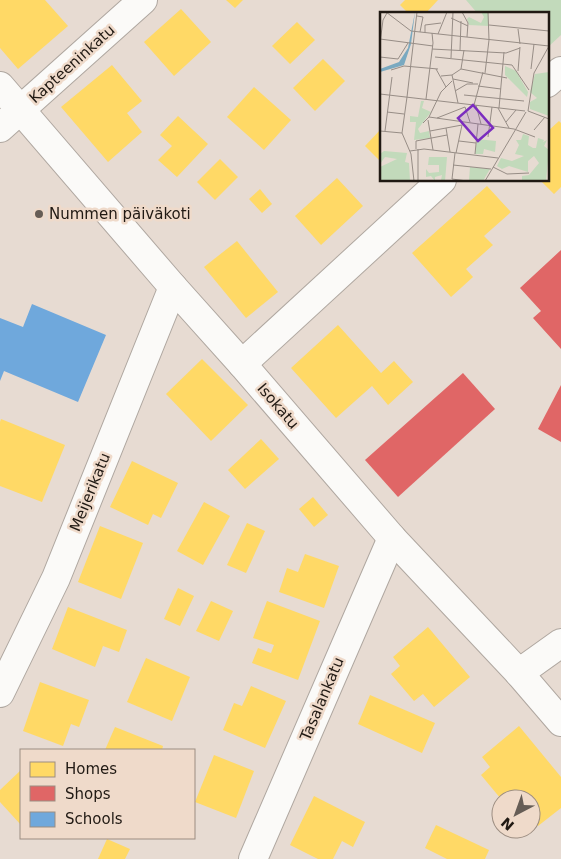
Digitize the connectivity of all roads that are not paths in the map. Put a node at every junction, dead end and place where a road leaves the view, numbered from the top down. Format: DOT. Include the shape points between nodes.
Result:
graph roads {
  1 [pos="143,0"];
  2 [pos="561,71"];
  3 [pos="548,82"];
  4 [pos="0,86"];
  5 [pos="21,109"];
  6 [pos="0,128"];
  7 [pos="441,181"];
  8 [pos="173,287"];
  9 [pos="242,364"];
  10 [pos="392,538"];
  11 [pos="561,643"];
  12 [pos="519,673"];
  13 [pos="0,693"];
  14 [pos="561,722"];
  15 [pos="253,859"];
  1 -- 5 [label="street, Kapteeninkatu"];
  2 -- 3 [label="street"];
  4 -- 5 [label="street, Isokatu"];
  5 -- 6 [label="street, Kapteeninkatu"];
  5 -- 8 [label="street, Isokatu"];
  7 -- 9 [label="street"];
  8 -- 9 [label="street, Isokatu"];
  8 -- 13 [label="street, Meijerikatu" via="56,578"];
  9 -- 10 [label="street, Isokatu"];
  10 -- 12 [label="street, Isokatu"];
  10 -- 15 [label="street, Tasalankatu"];
  11 -- 12 [label="street"];
  12 -- 14 [label="street, Isokatu"];
}
